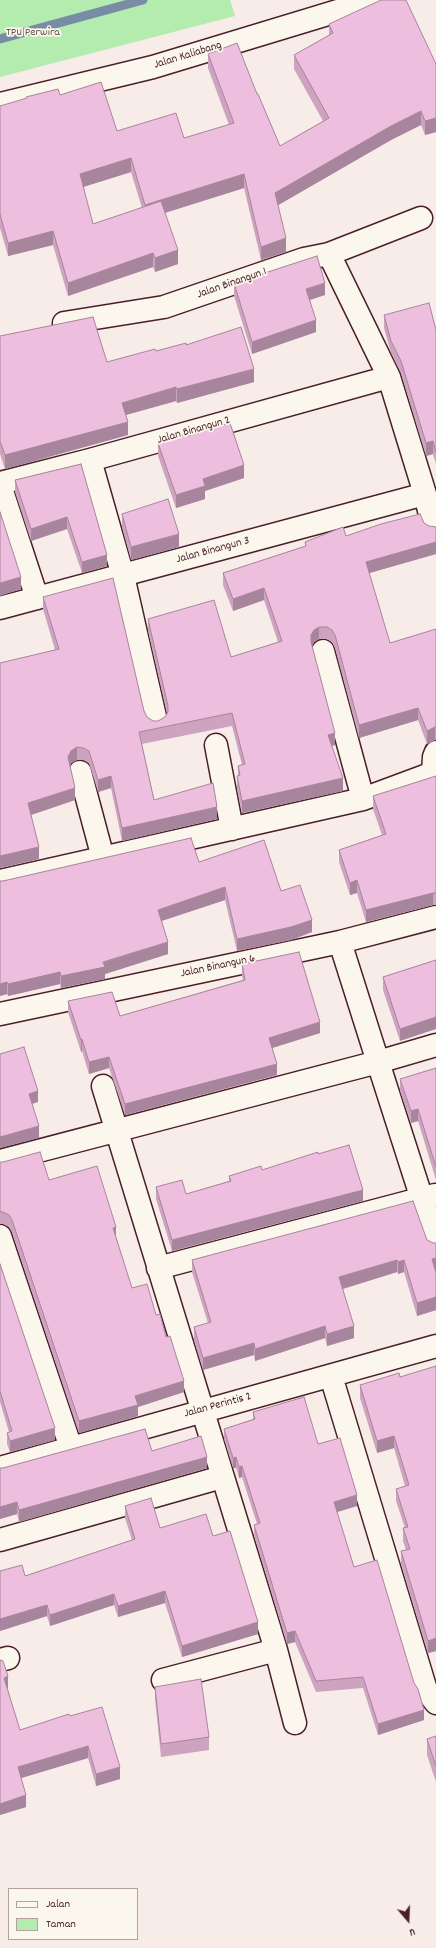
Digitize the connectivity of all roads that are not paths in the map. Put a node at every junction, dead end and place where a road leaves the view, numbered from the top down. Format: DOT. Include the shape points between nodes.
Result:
graph roads {
  1 [pos="374,0"];
  2 [pos="0,104"];
  3 [pos="421,218"];
  4 [pos="329,254"];
  5 [pos="42,328"];
  6 [pos="388,377"];
  7 [pos="90,460"];
  8 [pos="0,484"];
  9 [pos="425,494"];
  10 [pos="435,531"];
  11 [pos="123,576"];
  12 [pos="37,598"];
  13 [pos="0,608"];
  14 [pos="323,651"];
  15 [pos="156,721"];
  16 [pos="216,745"];
  17 [pos="436,752"];
  18 [pos="80,772"];
  19 [pos="434,777"];
  20 [pos="363,799"];
  21 [pos="232,829"];
  22 [pos="103,858"];
  23 [pos="0,881"];
  24 [pos="436,918"];
  25 [pos="340,942"];
  26 [pos="0,1014"];
  27 [pos="436,1045"];
  28 [pos="378,1062"];
  29 [pos="103,1086"];
  30 [pos="116,1131"];
  31 [pos="0,1161"];
  32 [pos="429,1197"];
  33 [pos="0,1236"];
  34 [pos="436,1243"];
  35 [pos="158,1268"];
  36 [pos="436,1346"];
  37 [pos="331,1376"];
  38 [pos="202,1410"];
  39 [pos="71,1448"];
  40 [pos="1,1466"];
  41 [pos="222,1477"];
  42 [pos="0,1540"];
  43 [pos="276,1650"];
  44 [pos="163,1680"];
  45 [pos="436,1703"];
  46 [pos="295,1723"];
  1 -- 2 [label="street, Jalan Kaliabang" via="153,67"];
  3 -- 4 [label="street, Jalan Binangun 1"];
  4 -- 5 [label="street, Jalan Binangun 1" via="304,259 164,307 88,318"];
  4 -- 6 [label="street"];
  6 -- 7 [label="street, Jalan Binangun 2"];
  6 -- 9 [label="street"];
  7 -- 8 [label="street, Jalan Binangun 2"];
  7 -- 11 [label="street"];
  8 -- 12 [label="street"];
  9 -- 10 [label="street"];
  9 -- 11 [label="street, Jalan Binangun 3"];
  11 -- 12 [label="street, Jalan Binangun 3"];
  11 -- 15 [label="street"];
  12 -- 13 [label="street, Jalan Binangun 3"];
  14 -- 20 [label="street"];
  16 -- 21 [label="street"];
  17 -- 19 [label="street"];
  18 -- 22 [label="street"];
  19 -- 20 [label="street"];
  20 -- 21 [label="street"];
  21 -- 22 [label="street"];
  22 -- 23 [label="street"];
  24 -- 25 [label="street, Jalan Binangun 6"];
  25 -- 26 [label="street, Jalan Binangun 6"];
  25 -- 28 [label="street"];
  27 -- 28 [label="street"];
  28 -- 30 [label="street"];
  28 -- 32 [label="street"];
  29 -- 30 [label="street"];
  30 -- 31 [label="street"];
  30 -- 35 [label="street"];
  32 -- 34 [label="street"];
  32 -- 35 [label="street"];
  33 -- 39 [label="street"];
  35 -- 38 [label="street"];
  36 -- 37 [label="street, Jalan Perintis 2"];
  37 -- 38 [label="street, Jalan Perintis 2"];
  37 -- 45 [label="street" via="426,1690"];
  38 -- 39 [label="street, Jalan Perintis 2"];
  38 -- 41 [label="street"];
  39 -- 40 [label="street, Jalan Perintis 2"];
  41 -- 42 [label="street"];
  41 -- 43 [label="street"];
  43 -- 44 [label="street"];
  43 -- 46 [label="street"];
}
